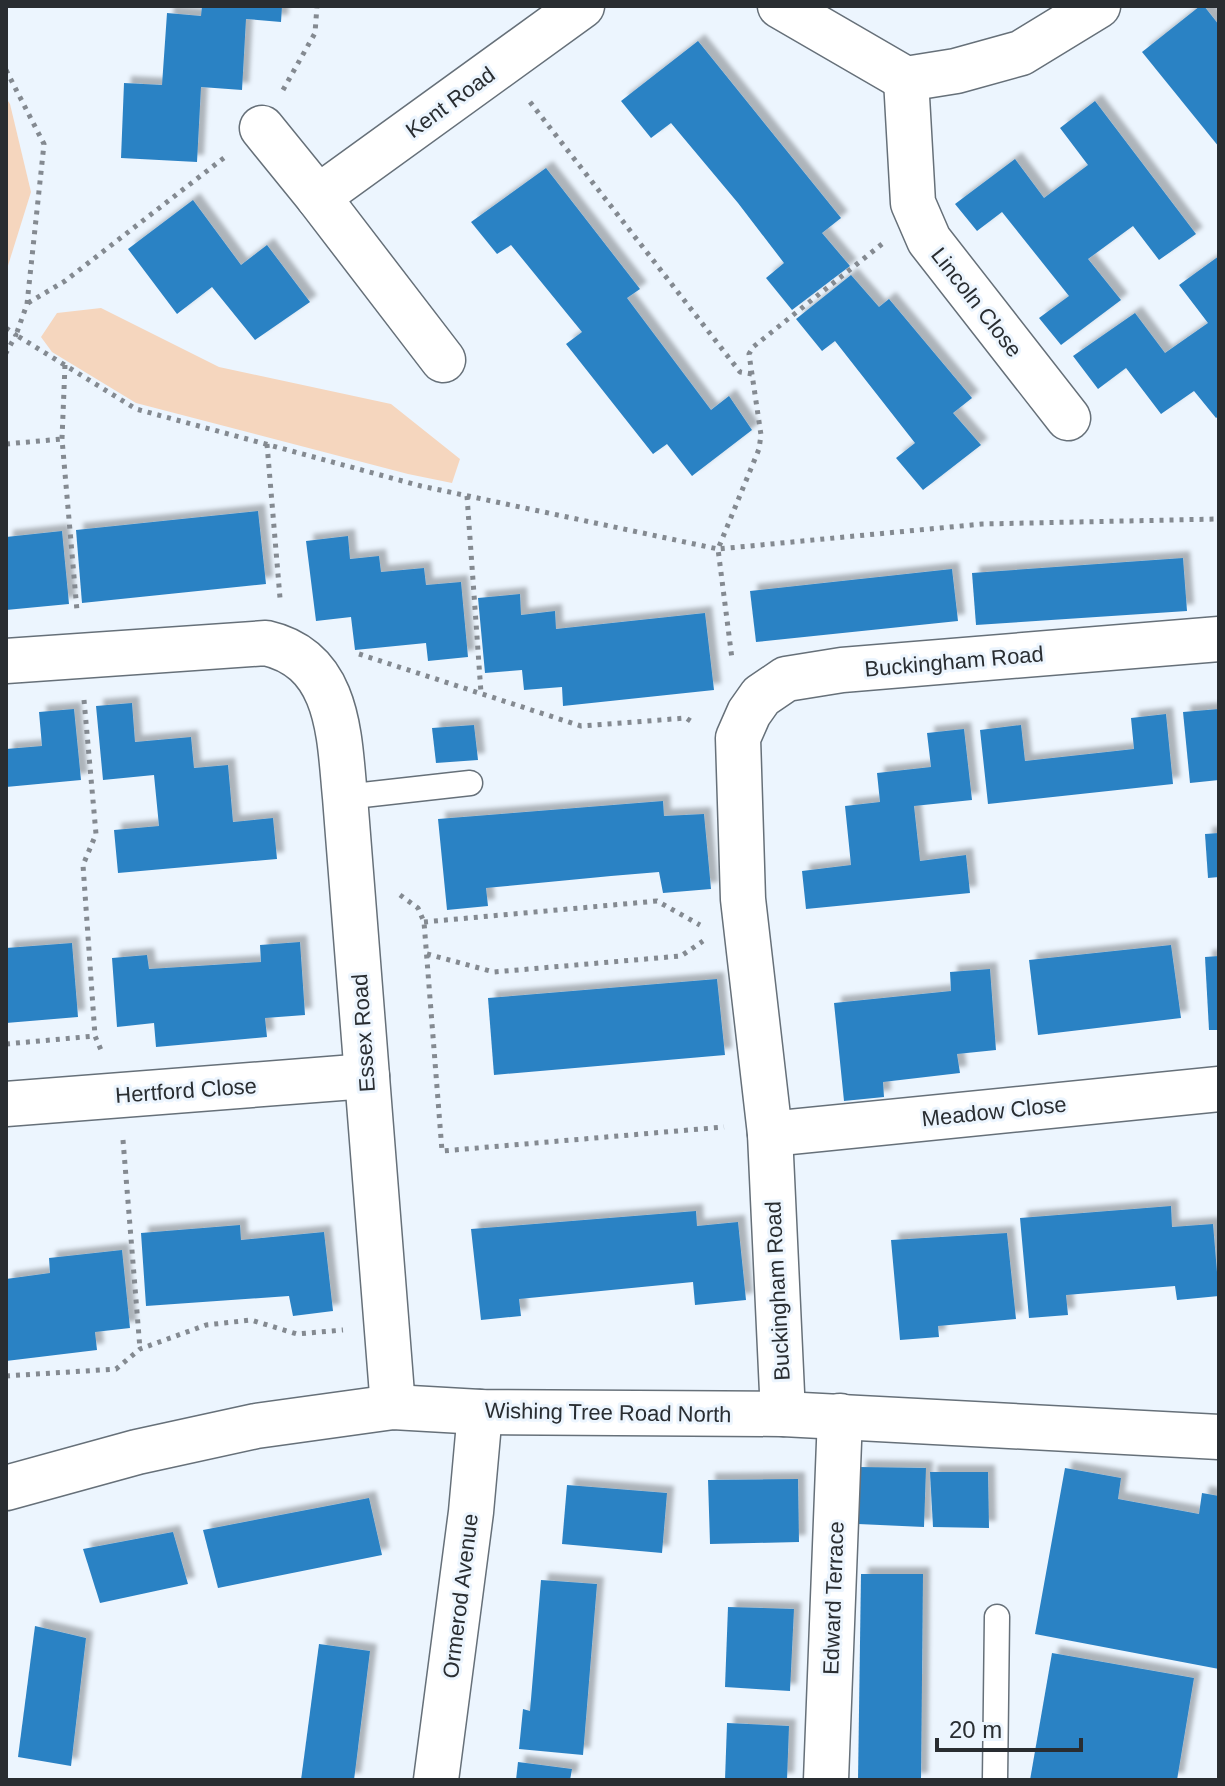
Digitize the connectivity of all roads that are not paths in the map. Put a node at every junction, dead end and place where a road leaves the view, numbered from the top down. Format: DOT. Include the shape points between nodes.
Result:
graph roads {
  1 [pos="582,6"];
  2 [pos="780,6"];
  3 [pos="1098,6"];
  4 [pos="906,79"];
  5 [pos="262,128"];
  6 [pos="318,197"];
  7 [pos="443,360"];
  8 [pos="1068,418"];
  9 [pos="1219,639"];
  10 [pos="6,661"];
  11 [pos="470,783"];
  12 [pos="345,797"];
  13 [pos="367,1076"];
  14 [pos="1219,1089"];
  15 [pos="6,1104"];
  16 [pos="769,1128"];
  17 [pos="393,1407"];
  18 [pos="480,1412"];
  19 [pos="783,1414"];
  20 [pos="840,1416"];
  21 [pos="1219,1437"];
  22 [pos="6,1488"];
  23 [pos="997,1617"];
  24 [pos="436,1780"];
  25 [pos="826,1780"];
  26 [pos="995,1780"];
  1 -- 6 [label="street, Kent Road"];
  2 -- 4 [label="street"];
  3 -- 4 [label="street" via="1021,53"];
  4 -- 8 [label="street, Lincoln Close" via="913,203 929,240"];
  5 -- 6 [label="street"];
  6 -- 7 [label="street"];
  9 -- 16 [label="street, Buckingham Road" via="842,670 786,679 761,696 738,738 743,899 731,931"];
  10 -- 12 [label="street, Essex Road" via="266,643 297,656 326,688 338,726"];
  11 -- 12 [label="lane"];
  12 -- 13 [label="street, Essex Road"];
  13 -- 15 [label="street, Hertford Close"];
  13 -- 17 [label="street, Essex Road"];
  14 -- 16 [label="street, Meadow Close"];
  16 -- 19 [label="street, Buckingham Road"];
  17 -- 18 [label="street, Wishing Tree Road North"];
  17 -- 22 [label="street, Wishing Tree Road North" via="256,1426"];
  18 -- 19 [label="street, Wishing Tree Road North"];
  18 -- 24 [label="street, Ormerod Avenue"];
  19 -- 20 [label="street, Wishing Tree Road North"];
  20 -- 21 [label="street, Wishing Tree Road North"];
  20 -- 25 [label="street, Edward Terrace"];
  23 -- 26 [label="lane"];
}
